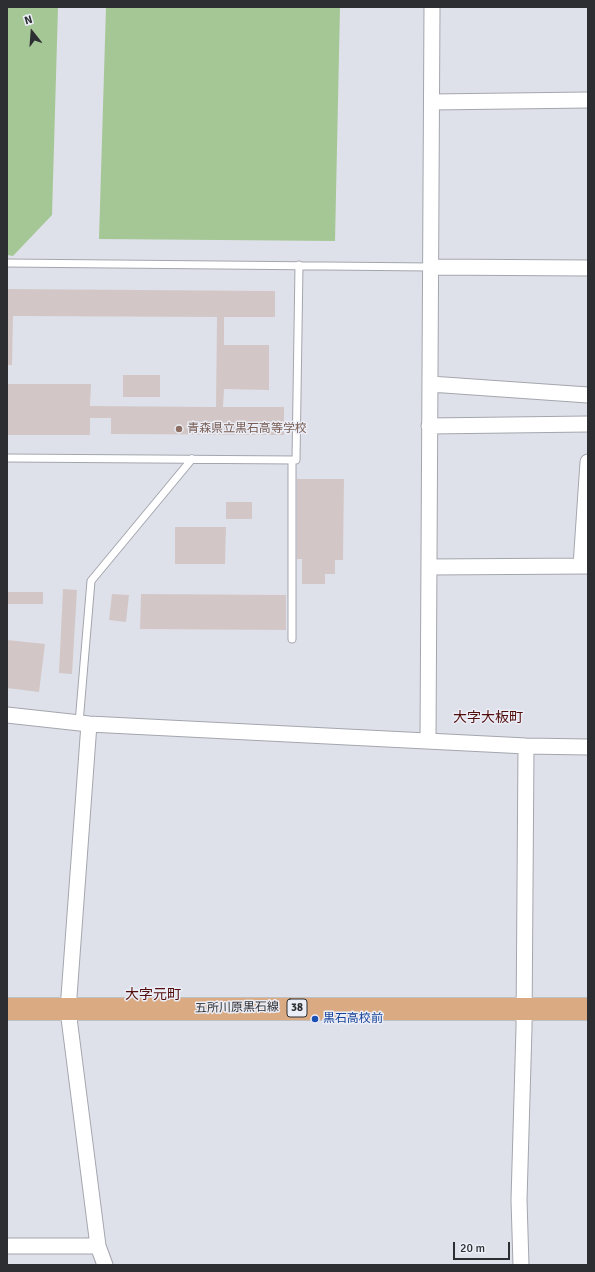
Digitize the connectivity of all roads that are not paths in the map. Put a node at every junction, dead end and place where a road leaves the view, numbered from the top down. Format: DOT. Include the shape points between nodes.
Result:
graph roads {
  1 [pos="432,7"];
  2 [pos="588,100"];
  3 [pos="432,102"];
  4 [pos="7,263"];
  5 [pos="300,265"];
  6 [pos="431,267"];
  7 [pos="588,268"];
  8 [pos="430,384"];
  9 [pos="588,395"];
  10 [pos="588,424"];
  11 [pos="429,426"];
  12 [pos="7,458"];
  13 [pos="192,459"];
  14 [pos="292,460"];
  15 [pos="588,462"];
  16 [pos="585,566"];
  17 [pos="429,567"];
  18 [pos="292,639"];
  19 [pos="7,715"];
  20 [pos="84,724"];
  21 [pos="428,740"];
  22 [pos="526,746"];
  23 [pos="588,747"];
  24 [pos="7,1009"];
  25 [pos="523,1009"];
  26 [pos="588,1009"];
  27 [pos="68,1010"];
  28 [pos="7,1246"];
  29 [pos="98,1246"];
  30 [pos="105,1265"];
  31 [pos="521,1265"];
  1 -- 3 [label="street"];
  2 -- 3 [label="street"];
  3 -- 6 [label="street"];
  4 -- 5 [label="lane"];
  5 -- 6 [label="lane"];
  5 -- 14 [label="lane" via="296,460"];
  6 -- 7 [label="street"];
  6 -- 8 [label="street"];
  8 -- 9 [label="street"];
  8 -- 11 [label="street"];
  10 -- 11 [label="street"];
  11 -- 17 [label="street"];
  12 -- 13 [label="lane"];
  13 -- 14 [label="lane"];
  13 -- 20 [label="lane" via="91,580"];
  14 -- 18 [label="lane"];
  15 -- 16 [label="street"];
  16 -- 17 [label="street"];
  17 -- 21 [label="street"];
  19 -- 20 [label="street"];
  20 -- 21 [label="street"];
  20 -- 27 [label="street"];
  21 -- 22 [label="street"];
  22 -- 23 [label="street"];
  22 -- 25 [label="street"];
  24 -- 27 [label="main road, 五所川原黒石線 / 38"];
  25 -- 26 [label="main road, 五所川原黒石線 / 38"];
  25 -- 27 [label="main road, 五所川原黒石線 / 38"];
  25 -- 31 [label="street" via="519,1200"];
  27 -- 29 [label="street"];
  28 -- 29 [label="street"];
  29 -- 30 [label="street"];
}
